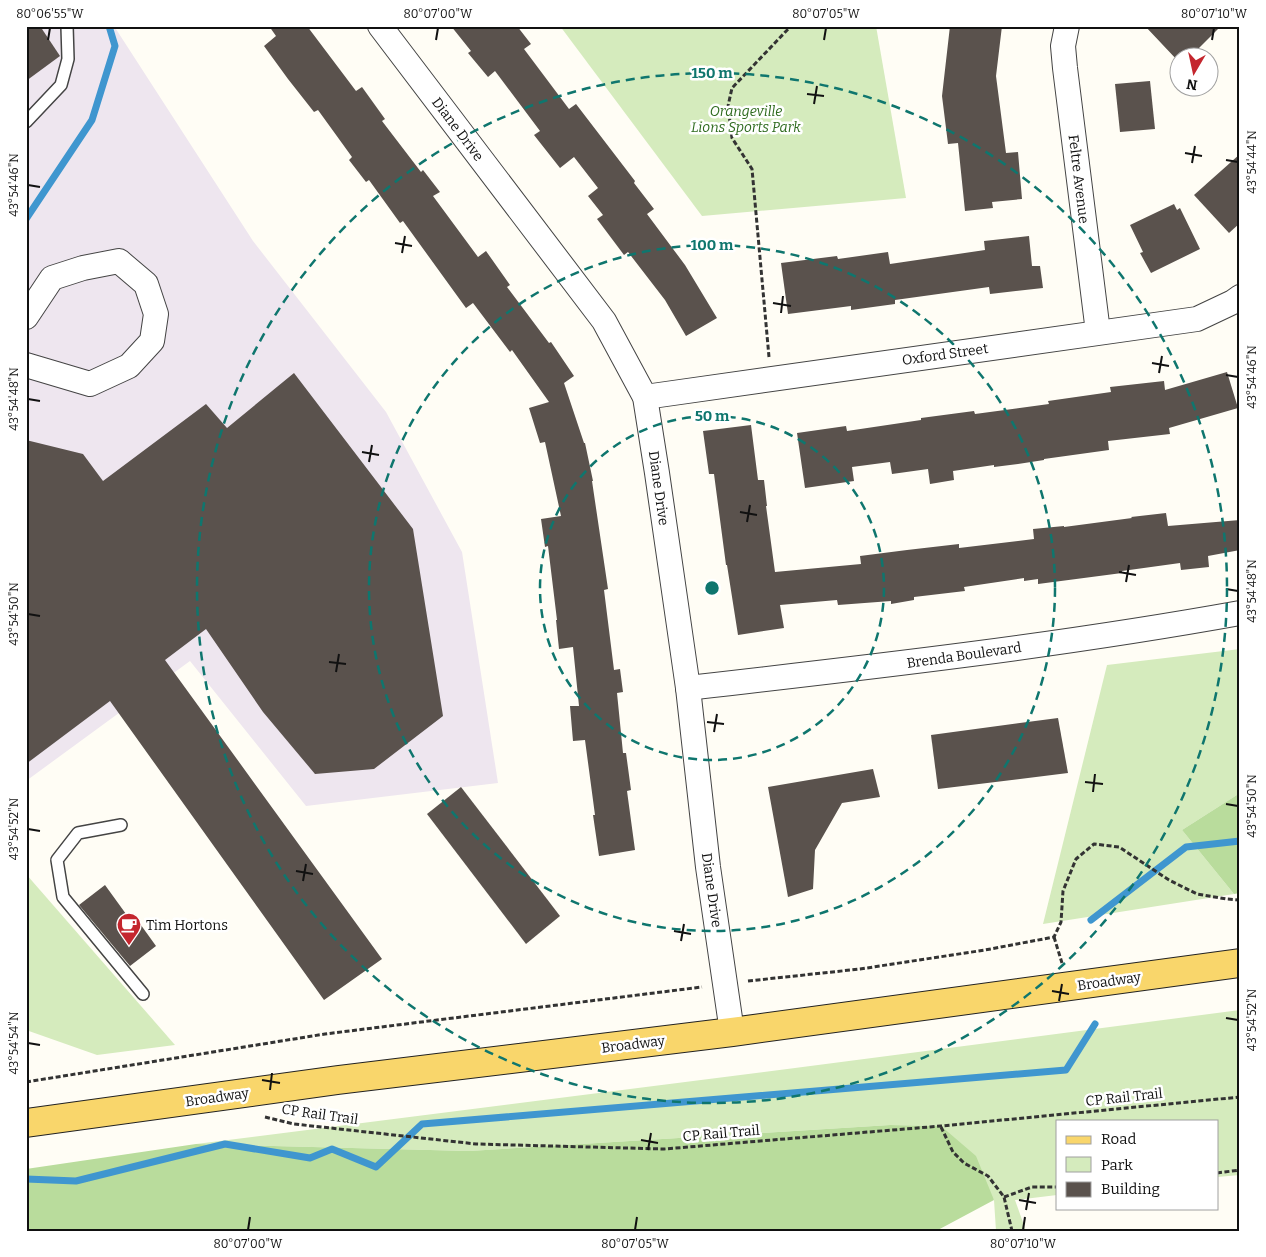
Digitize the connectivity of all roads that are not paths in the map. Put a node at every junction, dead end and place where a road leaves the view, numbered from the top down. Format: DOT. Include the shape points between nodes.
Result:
graph roads {
  1 [pos="67,26"];
  2 [pos="380,26"];
  3 [pos="1067,26"];
  4 [pos="26,122"];
  5 [pos="1240,298"];
  6 [pos="26,317"];
  7 [pos="1098,332"];
  8 [pos="26,365"];
  9 [pos="645,397"];
  10 [pos="1240,613"];
  11 [pos="688,688"];
  12 [pos="120,825"];
  13 [pos="1240,963"];
  14 [pos="143,994"];
  15 [pos="732,1032"];
  16 [pos="26,1124"];
  1 -- 4 [label="lane" via="68,59 61,85"];
  2 -- 9 [label="street, Diane Drive" via="604,321"];
  3 -- 7 [label="street, Feltre Avenue" via="1063,46 1065,68"];
  5 -- 7 [label="street, Oxford Street" via="1197,319"];
  6 -- 8 [label="street" via="52,278 83,268 119,262 146,284 156,314 152,341 129,366 90,384"];
  7 -- 9 [label="street, Oxford Street"];
  9 -- 11 [label="street, Diane Drive"];
  10 -- 11 [label="street, Brenda Boulevard" via="883,666"];
  11 -- 15 [label="street, Diane Drive" via="708,867"];
  12 -- 14 [label="lane" via="78,832 57,860 63,896"];
  13 -- 15 [label="main road, Broadway"];
  15 -- 16 [label="main road, Broadway" via="338,1080"];
}
